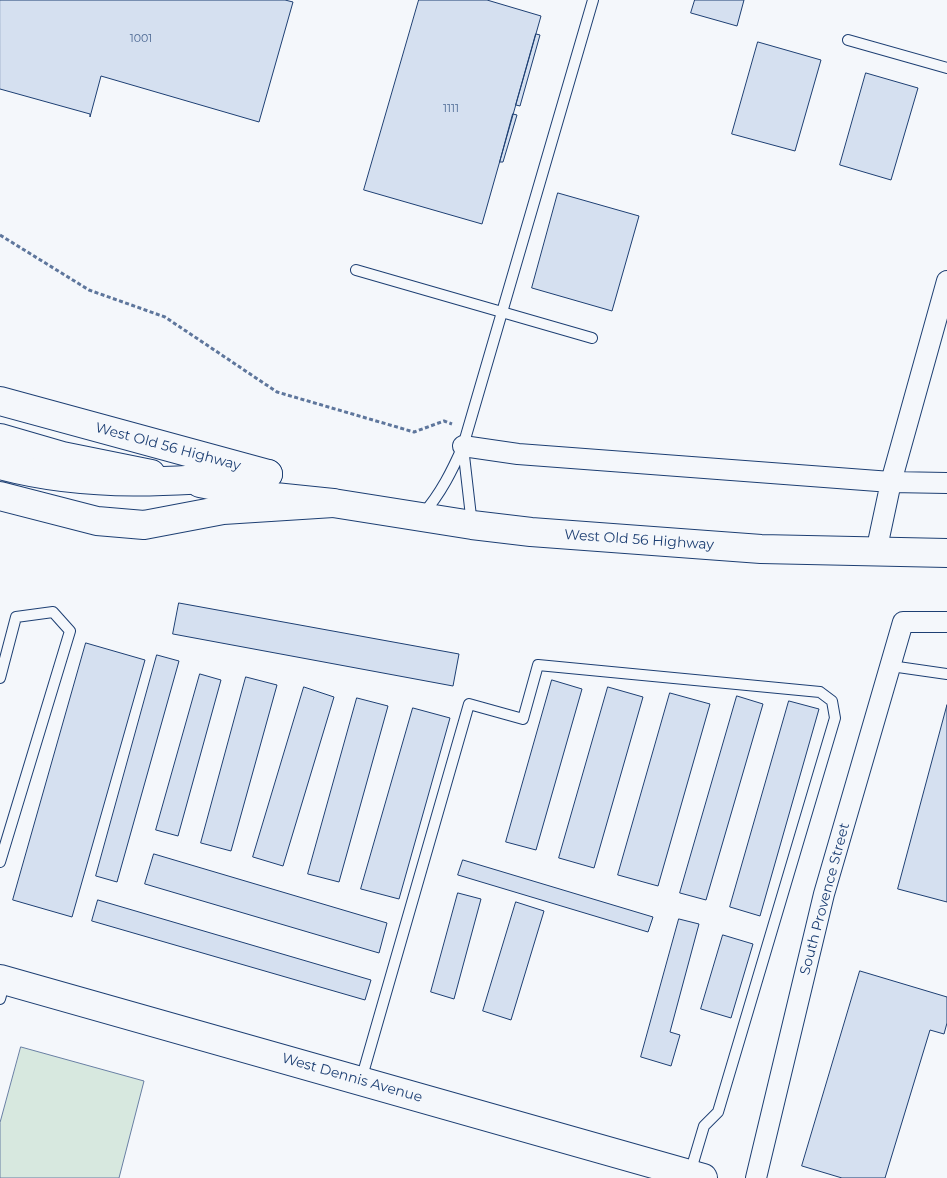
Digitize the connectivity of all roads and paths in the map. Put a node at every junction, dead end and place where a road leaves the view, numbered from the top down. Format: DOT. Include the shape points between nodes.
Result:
graph roads {
  1 [pos="593,0"];
  2 [pos="848,40"];
  3 [pos="947,68"];
  4 [pos="0,235"];
  5 [pos="356,270"];
  6 [pos="947,281"];
  7 [pos="502,311"];
  8 [pos="592,338"];
  9 [pos="0,401"];
  10 [pos="465,437"];
  11 [pos="0,438"];
  12 [pos="0,465"];
  13 [pos="268,474"];
  14 [pos="189,481"];
  15 [pos="890,482"];
  16 [pos="947,483"];
  17 [pos="0,496"];
  18 [pos="333,503"];
  19 [pos="421,517"];
  20 [pos="472,525"];
  21 [pos="876,552"];
  22 [pos="947,553"];
  23 [pos="947,622"];
  24 [pos="891,666"];
  25 [pos="947,674"];
  26 [pos="0,678"];
  27 [pos="0,862"];
  28 [pos="2,986"];
  29 [pos="360,1081"];
  30 [pos="696,1176"];
  31 [pos="756,1178"];
  1 -- 7 [label="lane"];
  2 -- 3 [label="lane"];
  4 -- 10 [label="path" via="89,290 165,317 277,392 414,432 444,422"];
  5 -- 7 [label="lane"];
  6 -- 15 [label="street"];
  7 -- 8 [label="lane"];
  7 -- 10 [label="lane"];
  9 -- 13 [label="main road, West Old 56 Highway"];
  10 -- 15 [label="street" via="518,454"];
  10 -- 19 [label="lane" via="450,475"];
  10 -- 20 [label="lane"];
  11 -- 14 [label="main road, West Old 56 Highway" via="62,456"];
  12 -- 14 [label="main road" via="63,479"];
  13 -- 14 [label="main road"];
  13 -- 18 [label="main road, West Old 56 Highway" via="302,486"];
  14 -- 18 [label="main road, West Old 56 Highway" via="265,496"];
  15 -- 16 [label="street"];
  15 -- 21 [label="street"];
  17 -- 18 [label="main road" via="97,521 144,525 223,510"];
  18 -- 19 [label="main road, West Old 56 Highway"];
  19 -- 20 [label="main road, West Old 56 Highway"];
  20 -- 21 [label="main road, West Old 56 Highway" via="751,548"];
  21 -- 22 [label="main road, West Old 56 Highway"];
  23 -- 24 [label="street, South Provence Street" via="903,622"];
  24 -- 25 [label="lane"];
  24 -- 31 [label="street, South Provence Street" via="824,894"];
  26 -- 27 [label="lane" via="16,617 53,612 70,631"];
  28 -- 29 [label="main road, West Dennis Avenue"];
  29 -- 30 [label="main road, West Dennis Avenue"];
  29 -- 30 [label="lane" via="469,704 523,719 538,664 820,692 832,701 835,718 718,1112 704,1126"];
}
